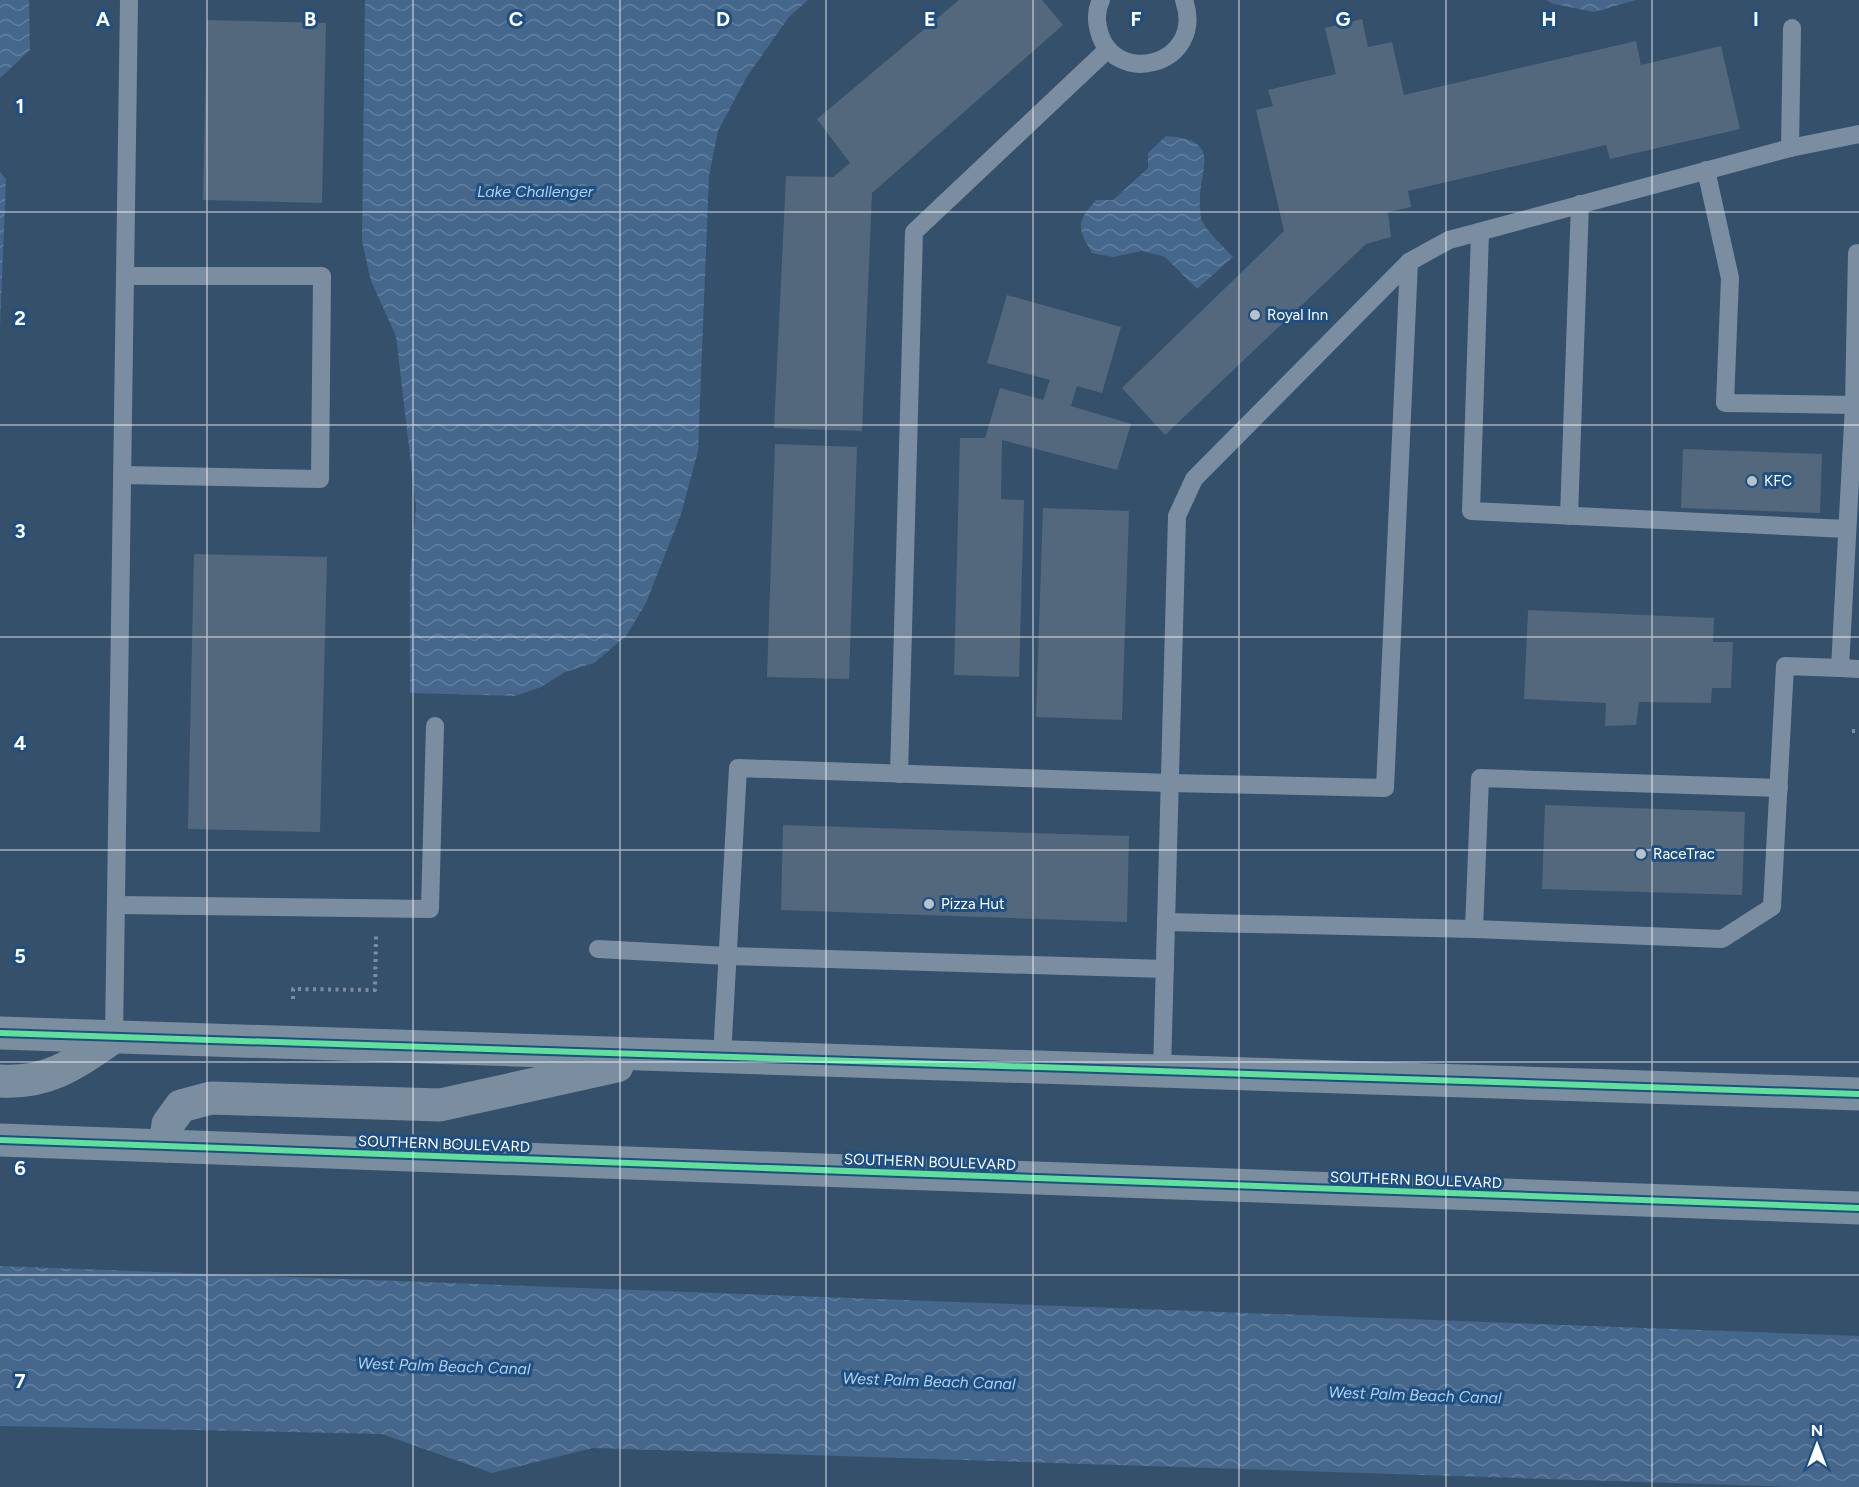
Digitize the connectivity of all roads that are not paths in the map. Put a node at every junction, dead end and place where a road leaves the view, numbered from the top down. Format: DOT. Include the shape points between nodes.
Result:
graph roads {
  1 [pos="129,0"];
  2 [pos="1101,0"];
  3 [pos="1184,0"];
  4 [pos="1792,28"];
  5 [pos="1108,49"];
  6 [pos="1859,134"];
  7 [pos="1790,148"];
  8 [pos="1706,171"];
  9 [pos="1580,204"];
  10 [pos="1480,232"];
  11 [pos="1857,253"];
  12 [pos="1409,262"];
  13 [pos="126,276"];
  14 [pos="1854,405"];
  15 [pos="123,475"];
  16 [pos="1854,510"];
  17 [pos="1569,516"];
  18 [pos="1851,538"];
  19 [pos="1840,668"];
  20 [pos="1859,669"];
  21 [pos="435,726"];
  22 [pos="899,774"];
  23 [pos="1170,783"];
  24 [pos="1779,788"];
  25 [pos="116,905"];
  26 [pos="1166,922"];
  27 [pos="1474,929"];
  28 [pos="598,949"];
  29 [pos="728,956"];
  30 [pos="1165,969"];
  31 [pos="0,1033"];
  32 [pos="114,1037"];
  33 [pos="666,1055"];
  34 [pos="722,1057"];
  35 [pos="1162,1071"];
  36 [pos="0,1082"];
  37 [pos="1859,1094"];
  38 [pos="0,1140"];
  39 [pos="165,1146"];
  40 [pos="1859,1208"];
  1 -- 13 [label="lane"];
  2 -- 5 [label="lane" via="1096,20"];
  3 -- 5 [label="lane" via="1186,33 1179,47 1167,57 1152,64 1136,64 1120,59"];
  4 -- 7 [label="lane"];
  5 -- 22 [label="lane" via="914,232"];
  6 -- 7 [label="lane"];
  7 -- 8 [label="lane"];
  8 -- 9 [label="lane"];
  8 -- 14 [label="lane" via="1730,278 1725,404"];
  9 -- 10 [label="lane"];
  9 -- 17 [label="lane"];
  10 -- 12 [label="lane" via="1449,240"];
  10 -- 17 [label="lane" via="1471,511"];
  11 -- 14 [label="lane"];
  12 -- 23 [label="lane" via="1194,479 1177,516"];
  12 -- 23 [label="lane" via="1385,788"];
  13 -- 15 [label="lane"];
  13 -- 15 [label="lane" via="321,276 320,479"];
  14 -- 16 [label="lane"];
  15 -- 25 [label="lane"];
  16 -- 18 [label="lane"];
  17 -- 18 [label="lane"];
  18 -- 19 [label="lane"];
  19 -- 20 [label="lane"];
  19 -- 24 [label="lane" via="1785,666"];
  21 -- 25 [label="lane" via="430,909"];
  22 -- 23 [label="lane"];
  22 -- 29 [label="lane" via="738,768"];
  23 -- 26 [label="lane"];
  24 -- 27 [label="lane" via="1772,907 1722,939"];
  24 -- 27 [label="lane" via="1480,778"];
  25 -- 32 [label="lane"];
  26 -- 27 [label="lane"];
  26 -- 30 [label="lane"];
  28 -- 29 [label="lane"];
  29 -- 30 [label="lane"];
  29 -- 34 [label="lane"];
  30 -- 35 [label="lane"];
  31 -- 32 [label="highway"];
  32 -- 33 [label="highway"];
  32 -- 36 [label="highway" via="74,1064 44,1078"];
  33 -- 34 [label="highway"];
  33 -- 39 [label="highway" via="440,1105 211,1098 181,1106 168,1124"];
  34 -- 35 [label="highway"];
  35 -- 37 [label="highway"];
  38 -- 39 [label="highway, SOUTHERN BOULEVARD"];
  39 -- 40 [label="highway, SOUTHERN BOULEVARD"];
}
